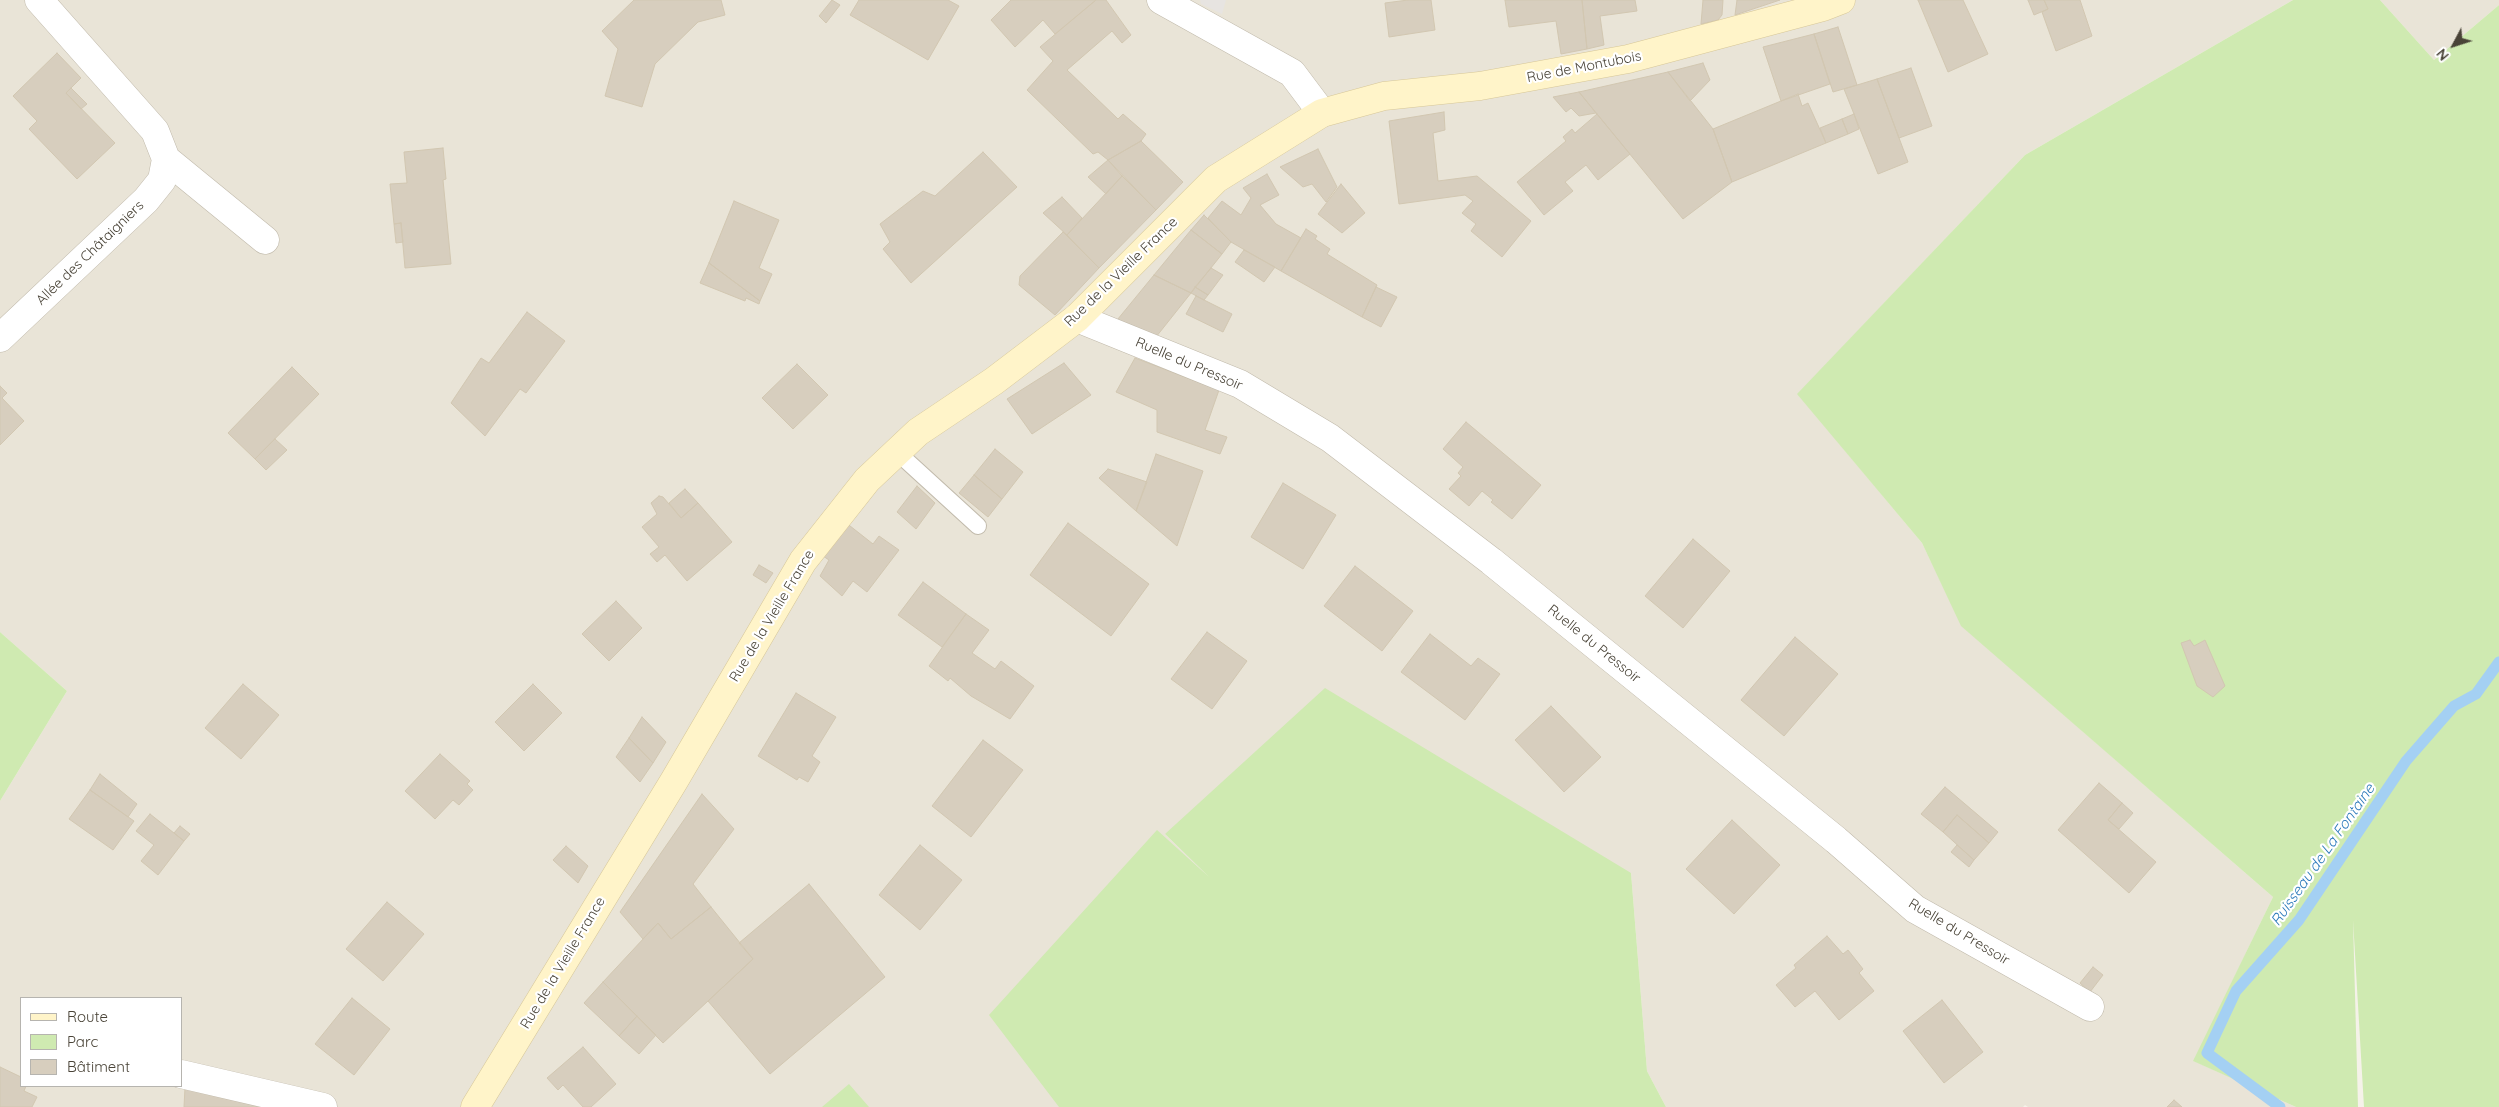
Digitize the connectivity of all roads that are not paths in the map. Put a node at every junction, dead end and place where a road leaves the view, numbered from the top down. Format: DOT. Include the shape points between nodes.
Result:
graph roads {
  1 [pos="39,0"];
  2 [pos="1161,0"];
  3 [pos="1841,0"];
  4 [pos="1322,113"];
  5 [pos="166,159"];
  6 [pos="265,240"];
  7 [pos="1077,318"];
  8 [pos="0,338"];
  9 [pos="896,452"];
  10 [pos="978,526"];
  11 [pos="2090,1007"];
  12 [pos="182,1074"];
  13 [pos="322,1107"];
  14 [pos="476,1107"];
  1 -- 5 [label="street" via="155,131"];
  2 -- 4 [label="street" via="1292,73"];
  3 -- 4 [label="street, Rue de Montubois" via="1823,8 1628,60 1480,86 1384,96"];
  4 -- 7 [label="street, Rue de la Vieille France" via="1216,179"];
  5 -- 6 [label="street"];
  5 -- 8 [label="street, Allée des Châtaigniers" via="162,180 146,200"];
  7 -- 9 [label="street, Rue de la Vieille France" via="994,381 918,432"];
  7 -- 11 [label="street, Ruelle du Pressoir" via="1240,384 1330,438 1514,579 1836,840 1915,909"];
  9 -- 10 [label="lane"];
  9 -- 14 [label="street, Rue de la Vieille France" via="868,480 803,561"];
  12 -- 13 [label="street"];
}
